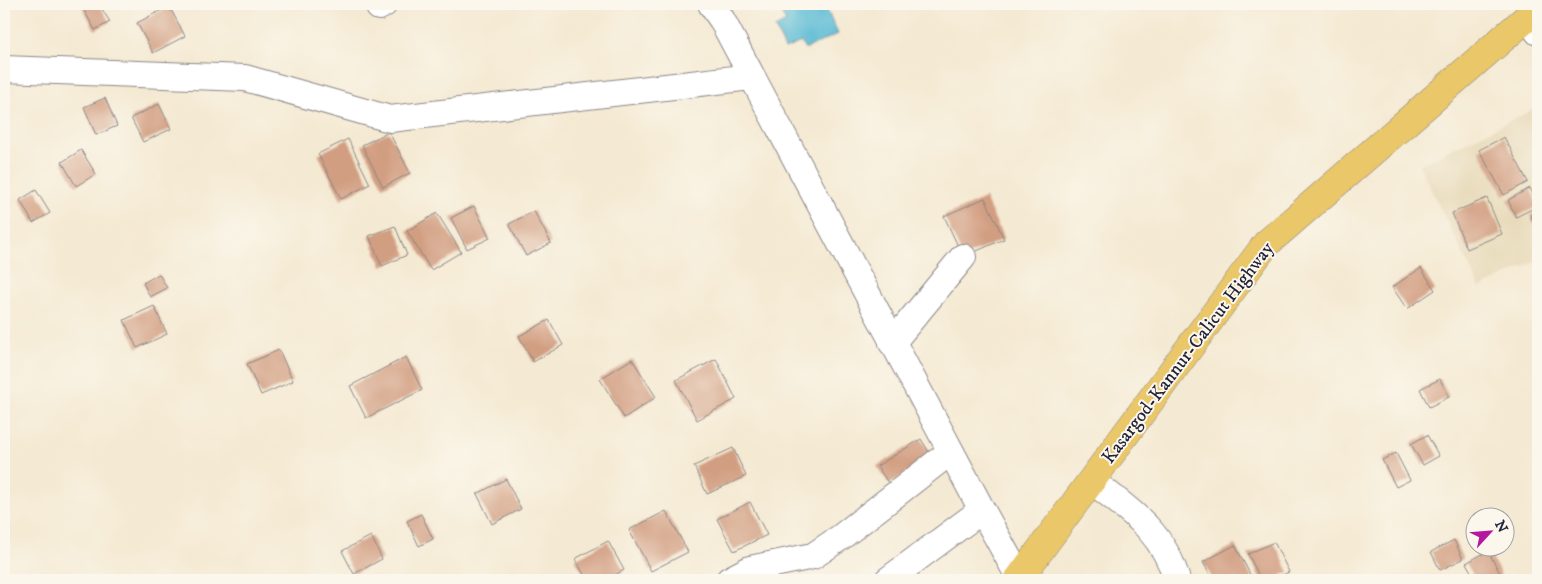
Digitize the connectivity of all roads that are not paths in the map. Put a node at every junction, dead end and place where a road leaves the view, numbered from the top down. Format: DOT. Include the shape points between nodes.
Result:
graph roads {
  1 [pos="711,4"];
  2 [pos="1535,19"];
  3 [pos="4,69"];
  4 [pos="751,77"];
  5 [pos="963,258"];
  6 [pos="892,343"];
  7 [pos="950,452"];
  8 [pos="1092,481"];
  9 [pos="982,510"];
  10 [pos="1018,578"];
  11 [pos="729,580"];
  12 [pos="888,580"];
  13 [pos="1177,580"];
  1 -- 4 [label="street"];
  2 -- 8 [label="highway, Kasargod-Kannur-Calicut Highway" via="1266,244"];
  3 -- 4 [label="street" via="246,78 390,119"];
  4 -- 6 [label="street"];
  5 -- 6 [label="street"];
  6 -- 7 [label="street"];
  7 -- 9 [label="street"];
  7 -- 11 [label="street" via="813,556 750,569"];
  8 -- 10 [label="highway, Kasargod-Kannur-Calicut Highway"];
  8 -- 13 [label="street" via="1146,523 1171,558"];
  9 -- 10 [label="street"];
  9 -- 12 [label="street"];
}
